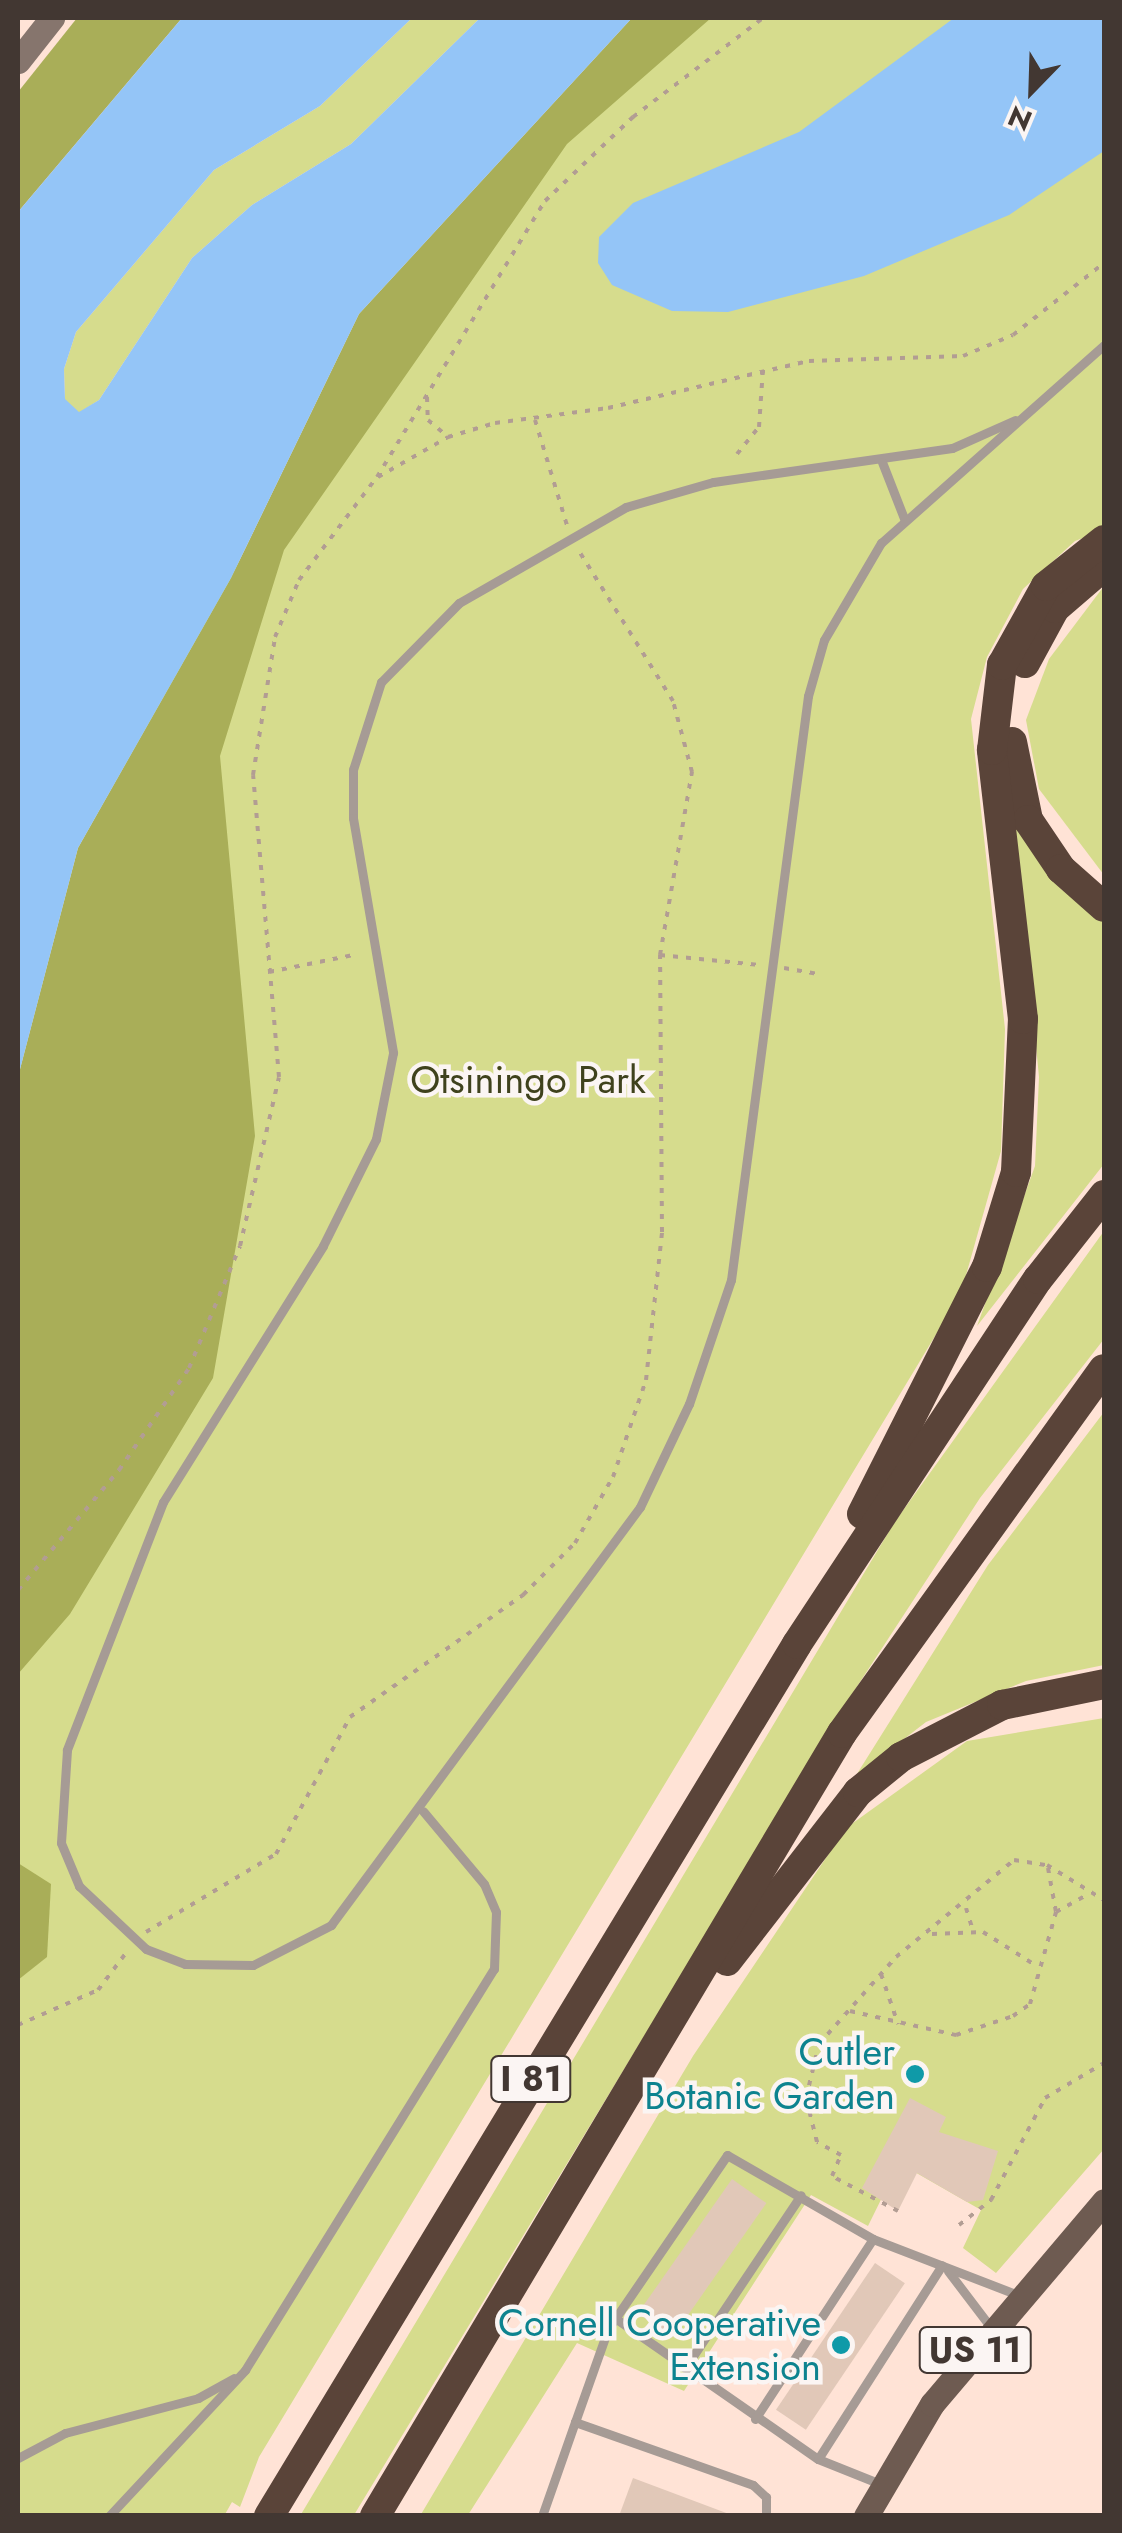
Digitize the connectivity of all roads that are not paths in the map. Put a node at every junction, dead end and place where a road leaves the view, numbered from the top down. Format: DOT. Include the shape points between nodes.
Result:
graph roads {
  1 [pos="52,18"];
  2 [pos="18,61"];
  3 [pos="1104,345"];
  4 [pos="1016,420"];
  5 [pos="882,462"];
  6 [pos="904,521"];
  7 [pos="1104,540"];
  8 [pos="1104,566"];
  9 [pos="1104,907"];
  10 [pos="1104,1195"];
  11 [pos="1104,1369"];
  12 [pos="797,1644"];
  13 [pos="1104,1684"];
  14 [pos="423,1811"];
  15 [pos="604,2129"];
  16 [pos="801,2195"];
  17 [pos="1104,2201"];
  18 [pos="873,2239"];
  19 [pos="942,2265"];
  20 [pos="1018,2295"];
  21 [pos="615,2318"];
  22 [pos="992,2329"];
  23 [pos="685,2368"];
  24 [pos="244,2370"];
  25 [pos="755,2420"];
  26 [pos="576,2422"];
  27 [pos="18,2458"];
  28 [pos="818,2460"];
  29 [pos="883,2485"];
  30 [pos="109,2516"];
  31 [pos="270,2516"];
  32 [pos="375,2516"];
  33 [pos="542,2516"];
  34 [pos="766,2516"];
  35 [pos="866,2516"];
  1 -- 2 [label="street"];
  3 -- 4 [label="lane"];
  4 -- 5 [label="lane" via="952,448"];
  4 -- 6 [label="lane"];
  5 -- 6 [label="lane"];
  5 -- 14 [label="lane" via="712,482 570,534 424,630 381,682 360,735 353,818 393,1053 376,1138 323,1246 163,1502 66,1750 61,1842 79,1886 135,1941 214,1968 300,1946 362,1892"];
  6 -- 14 [label="lane" via="849,584 824,640 730,1280 689,1404 606,1560"];
  7 -- 12 [label="highway" via="1028,612 994,702 1022,1019 1016,1172 980,1283"];
  8 -- 9 [label="highway" via="1046,624 1019,678 1011,727 1028,820 1061,870"];
  10 -- 12 [label="highway, I 81" via="1038,1279"];
  11 -- 15 [label="highway, I 81" via="890,1659"];
  12 -- 31 [label="highway, I 81"];
  13 -- 15 [label="highway" via="987,1712 941,1732 858,1792"];
  14 -- 24 [label="lane" via="484,1884 496,1912 494,1969"];
  15 -- 32 [label="highway, I 81"];
  16 -- 18 [label="lane"];
  16 -- 21 [label="lane" via="737,2154 719,2162"];
  16 -- 23 [label="lane"];
  17 -- 20 [label="main road, US 11"];
  18 -- 19 [label="lane"];
  18 -- 25 [label="lane"];
  19 -- 20 [label="lane"];
  19 -- 22 [label="lane"];
  19 -- 28 [label="lane"];
  20 -- 22 [label="main road, US 11"];
  21 -- 23 [label="lane"];
  21 -- 26 [label="lane"];
  22 -- 29 [label="main road, US 11"];
  23 -- 25 [label="lane"];
  24 -- 27 [label="lane" via="213,2393 65,2433"];
  24 -- 30 [label="lane"];
  25 -- 28 [label="lane"];
  26 -- 33 [label="lane"];
  26 -- 34 [label="lane" via="753,2485 766,2497"];
  28 -- 29 [label="lane"];
  29 -- 35 [label="main road, US 11"];
}
